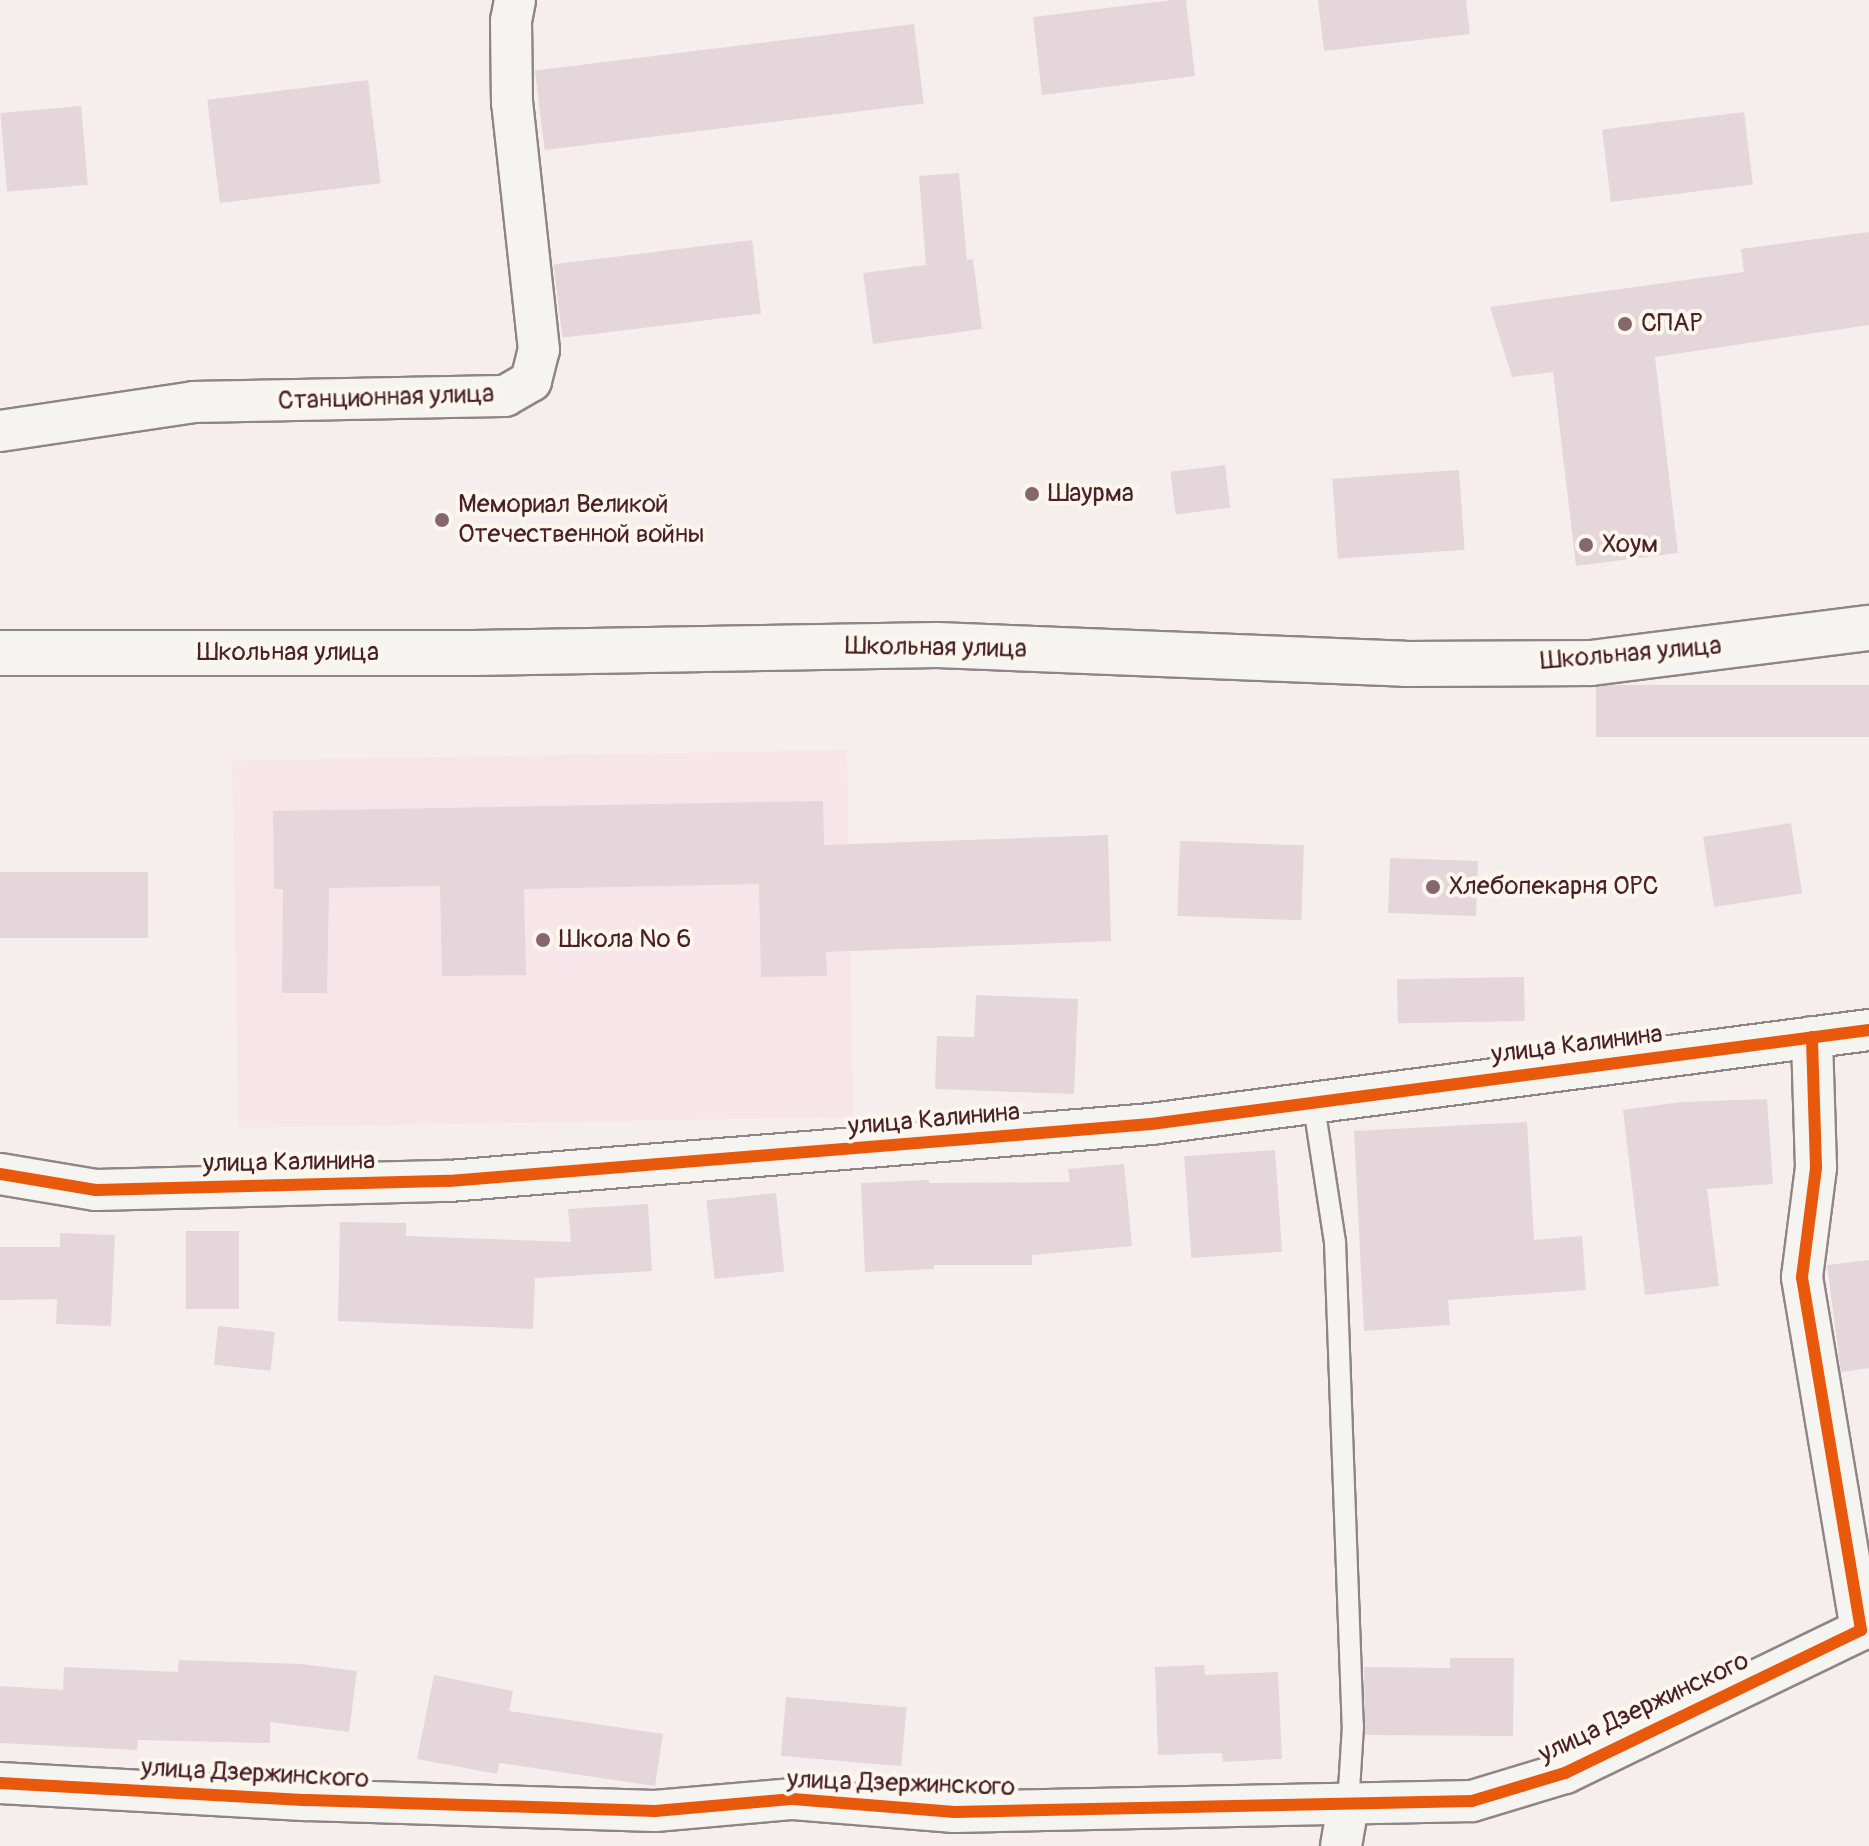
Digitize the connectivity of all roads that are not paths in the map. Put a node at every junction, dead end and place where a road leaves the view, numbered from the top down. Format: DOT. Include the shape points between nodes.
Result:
graph roads {
  1 [pos="515,0"];
  2 [pos="0,431"];
  3 [pos="1869,628"];
  4 [pos="0,653"];
  5 [pos="1869,1030"];
  6 [pos="1812,1037"];
  7 [pos="1313,1100"];
  8 [pos="2,1177"];
  9 [pos="1865,1638"];
  10 [pos="0,1783"];
  11 [pos="1348,1806"];
  12 [pos="1341,1846"];
  1 -- 2 [label="street, Станционная улица" via="512,103 539,350 531,381 505,396 193,402"];
  3 -- 4 [label="main road, Школьная улица" via="1591,663 1405,664 937,645 472,653"];
  5 -- 6 [label="street, улица Калинина"];
  6 -- 7 [label="street, улица Калинина"];
  6 -- 9 [label="street" via="1816,1167 1802,1277"];
  7 -- 8 [label="street, улица Калинина" via="1151,1124 449,1181 96,1190"];
  7 -- 11 [label="lane" via="1335,1242 1353,1726"];
  9 -- 11 [label="street, улица Дзержинского" via="1565,1773 1472,1801"];
  10 -- 11 [label="street, улица Дзержинского" via="655,1811 793,1799 954,1812"];
  11 -- 12 [label="street"];
}
